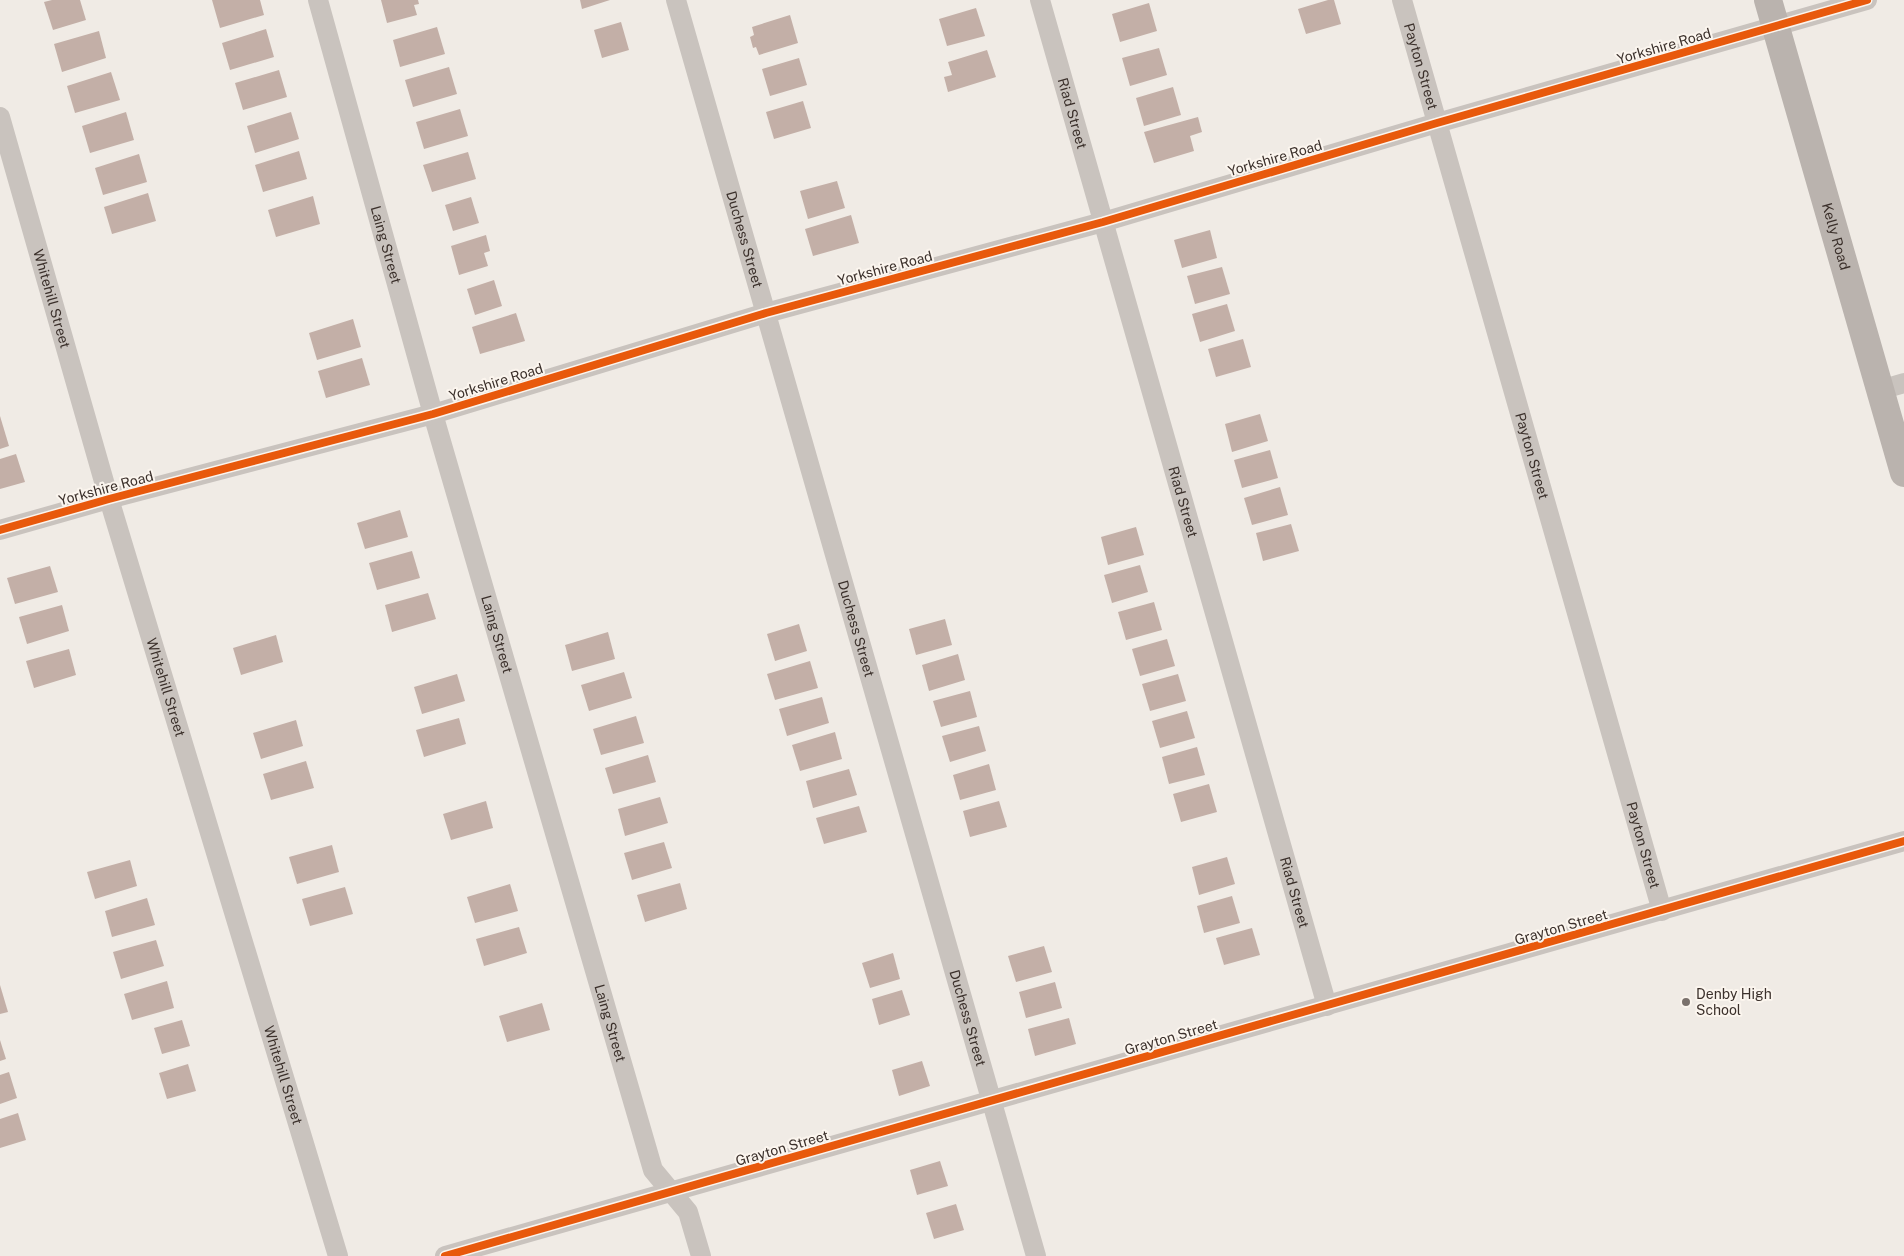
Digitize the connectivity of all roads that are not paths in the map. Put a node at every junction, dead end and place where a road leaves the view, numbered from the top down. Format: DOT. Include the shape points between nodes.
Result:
graph roads {
  1 [pos="318,0"];
  2 [pos="676,0"];
  3 [pos="1040,0"];
  4 [pos="1402,0"];
  5 [pos="1768,0"];
  6 [pos="1867,0"];
  7 [pos="1776,27"];
  8 [pos="0,117"];
  9 [pos="1437,123"];
  10 [pos="1102,222"];
  11 [pos="766,313"];
  12 [pos="1892,386"];
  13 [pos="433,414"];
  14 [pos="1904,473"];
  15 [pos="109,499"];
  16 [pos="0,530"];
  17 [pos="1904,840"];
  18 [pos="1662,911"];
  19 [pos="1327,1006"];
  20 [pos="992,1102"];
  21 [pos="671,1192"];
  22 [pos="338,1256"];
  23 [pos="445,1256"];
  24 [pos="701,1256"];
  25 [pos="1036,1256"];
  1 -- 13 [label="street, Laing Street"];
  2 -- 11 [label="street, Duchess Street"];
  3 -- 10 [label="street, Riad Street"];
  4 -- 9 [label="street, Payton Street"];
  5 -- 7 [label="street, Kelly Road"];
  6 -- 7 [label="street, Yorkshire Road"];
  7 -- 9 [label="street, Yorkshire Road"];
  7 -- 12 [label="street, Kelly Road"];
  8 -- 15 [label="street, Whitehill Street"];
  9 -- 10 [label="street, Yorkshire Road"];
  9 -- 18 [label="street, Payton Street"];
  10 -- 11 [label="street, Yorkshire Road"];
  10 -- 19 [label="street, Riad Street"];
  11 -- 13 [label="street, Yorkshire Road"];
  11 -- 20 [label="street, Duchess Street"];
  12 -- 14 [label="street, Kelly Road"];
  13 -- 15 [label="street, Yorkshire Road"];
  13 -- 21 [label="street, Laing Street" via="653,1170"];
  15 -- 16 [label="street, Yorkshire Road"];
  15 -- 22 [label="street, Whitehill Street"];
  17 -- 18 [label="street, Grayton Street"];
  18 -- 19 [label="street, Grayton Street"];
  19 -- 20 [label="street, Grayton Street"];
  20 -- 21 [label="street, Grayton Street"];
  20 -- 25 [label="street, Duchess Street"];
  21 -- 23 [label="street, Grayton Street"];
  21 -- 24 [label="street, Laing Street" via="688,1212"];
}
